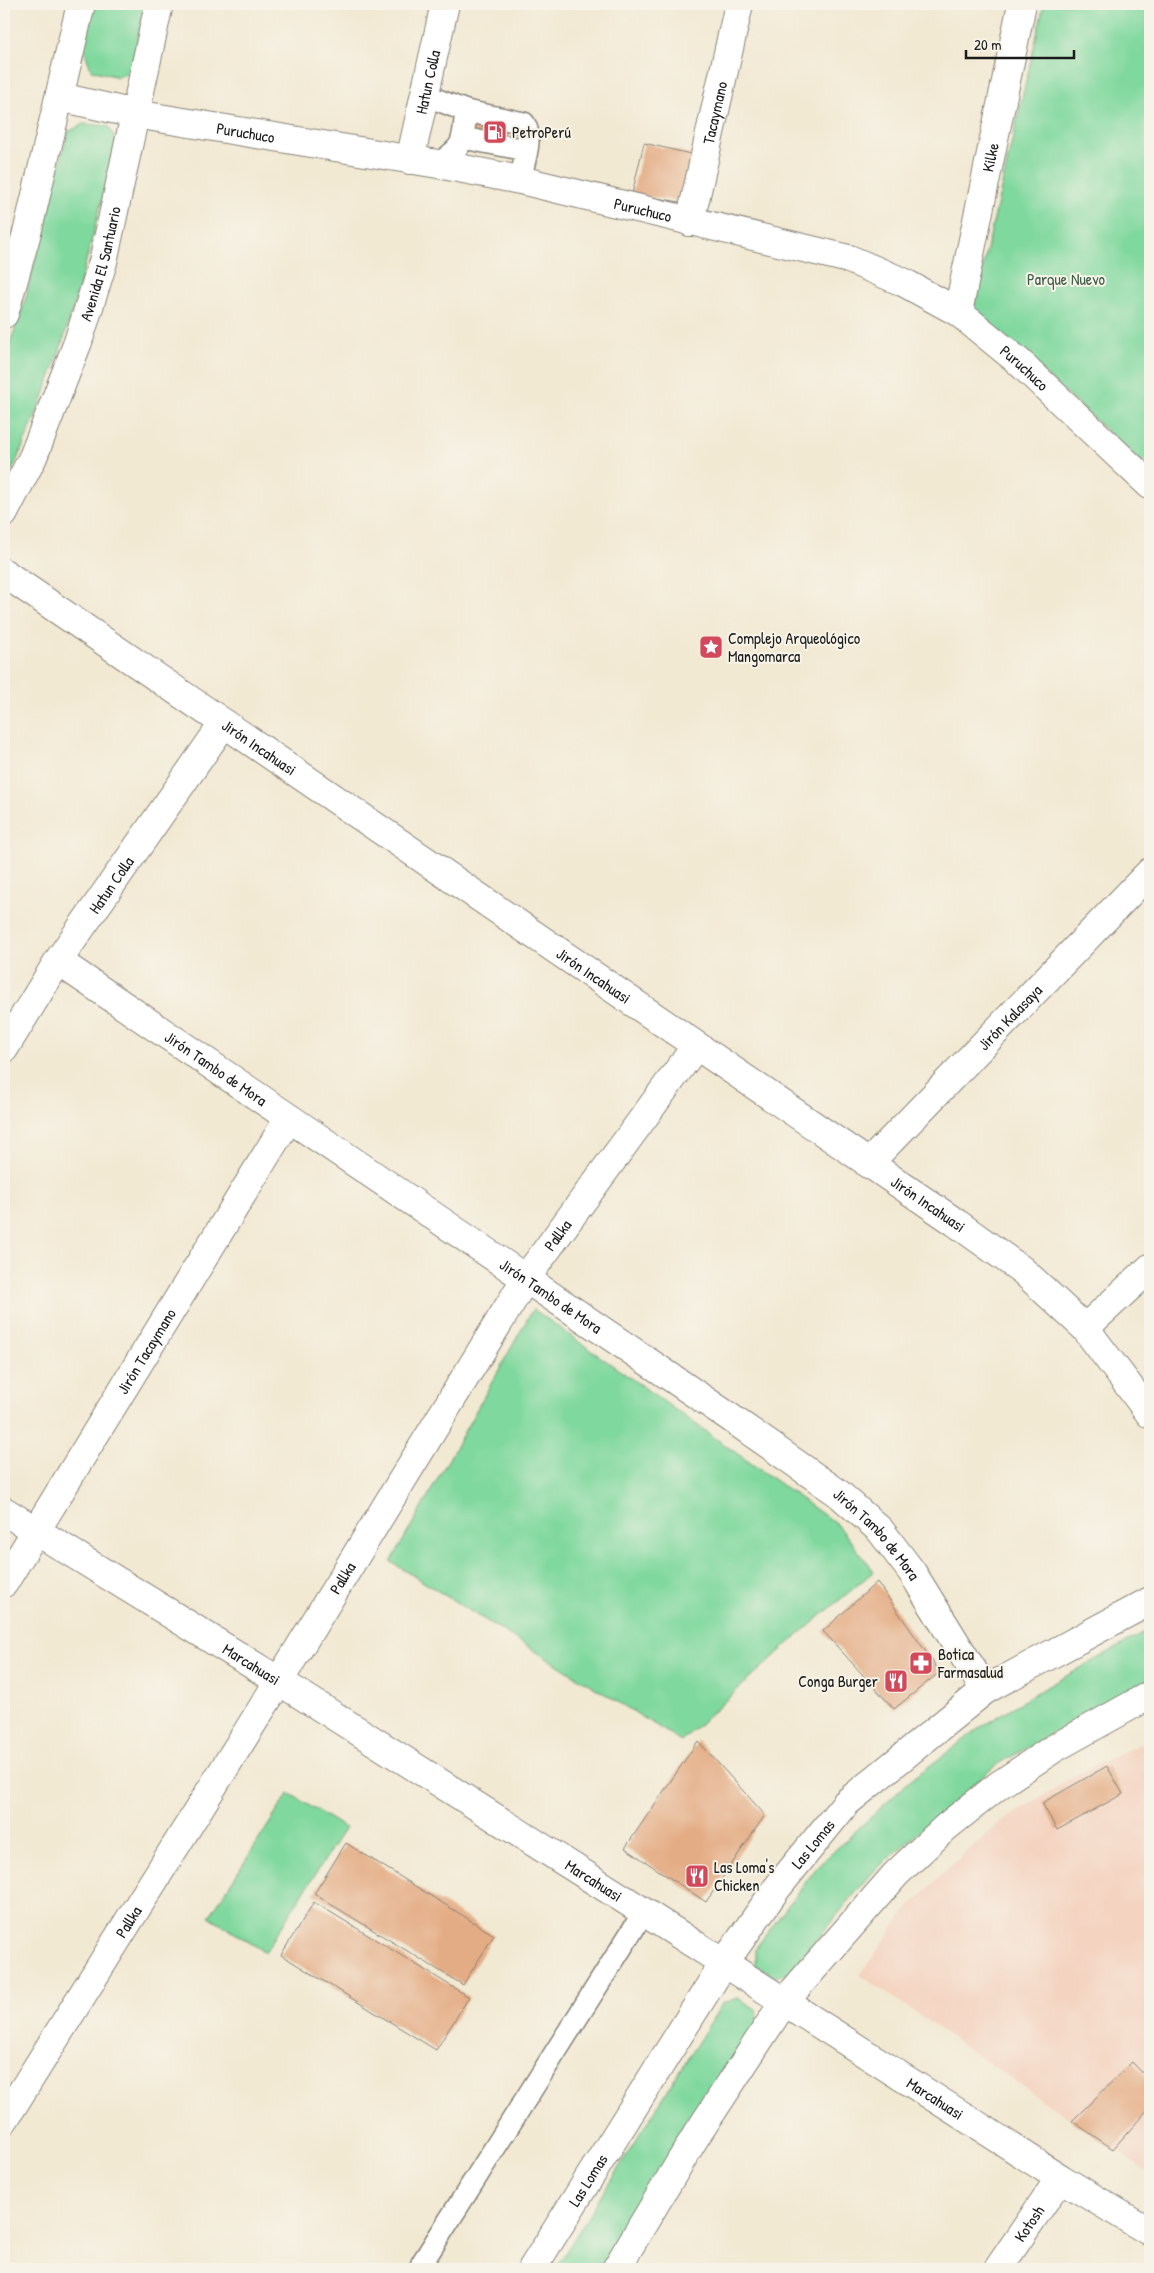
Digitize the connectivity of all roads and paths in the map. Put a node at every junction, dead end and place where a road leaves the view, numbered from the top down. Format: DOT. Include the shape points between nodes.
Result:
graph roads {
  1 [pos="81,4"];
  2 [pos="159,4"];
  3 [pos="445,4"];
  4 [pos="739,4"];
  5 [pos="1022,4"];
  6 [pos="425,95"];
  7 [pos="60,97"];
  8 [pos="466,111"];
  9 [pos="135,114"];
  10 [pos="463,138"];
  11 [pos="526,150"];
  12 [pos="410,160"];
  13 [pos="438,164"];
  14 [pos="520,180"];
  15 [pos="690,222"];
  16 [pos="958,312"];
  17 [pos="4,314"];
  18 [pos="1150,485"];
  19 [pos="4,513"];
  20 [pos="4,574"];
  21 [pos="224,723"];
  22 [pos="1150,872"];
  23 [pos="58,961"];
  24 [pos="696,1046"];
  25 [pos="4,1049"];
  26 [pos="289,1118"];
  27 [pos="868,1164"];
  28 [pos="1150,1268"];
  29 [pos="526,1278"];
  30 [pos="1085,1328"];
  31 [pos="1150,1414"];
  32 [pos="4,1511"];
  33 [pos="36,1533"];
  34 [pos="4,1583"];
  35 [pos="1150,1601"];
  36 [pos="279,1681"];
  37 [pos="985,1690"];
  38 [pos="1150,1695"];
  39 [pos="644,1912"];
  40 [pos="724,1963"];
  41 [pos="784,2002"];
  42 [pos="4,2120"];
  43 [pos="1060,2178"];
  44 [pos="1150,2232"];
  45 [pos="420,2269"];
  46 [pos="532,2269"];
  47 [pos="616,2269"];
  48 [pos="998,2269"];
  1 -- 7 [label="street"];
  2 -- 9 [label="street, Avenida El Santuario"];
  3 -- 6 [label="street, Hatun Colla"];
  4 -- 15 [label="street, Tacaymano"];
  5 -- 16 [label="street, Kilke"];
  6 -- 8 [label="lane"];
  6 -- 12 [label="street, Hatun Colla"];
  7 -- 9 [label="street, Puruchuco"];
  7 -- 17 [label="street"];
  8 -- 10 [label="lane"];
  8 -- 11 [label="lane" via="524,123 528,129"];
  9 -- 12 [label="street, Puruchuco"];
  9 -- 19 [label="street, Avenida El Santuario" via="103,262 78,342 33,457"];
  10 -- 11 [label="lane"];
  10 -- 13 [label="lane" via="458,149"];
  11 -- 14 [label="lane"];
  12 -- 13 [label="street, Puruchuco"];
  13 -- 14 [label="street, Puruchuco"];
  14 -- 15 [label="street, Puruchuco"];
  15 -- 16 [label="street, Puruchuco" via="849,260 904,282"];
  16 -- 18 [label="street, Puruchuco" via="1018,361"];
  20 -- 21 [label="street, Jirón Incahuasi"];
  21 -- 23 [label="street, Hatun Colla"];
  21 -- 24 [label="street, Jirón Incahuasi"];
  22 -- 27 [label="street, Jirón Kalasaya"];
  23 -- 25 [label="street, Hatun Colla"];
  23 -- 26 [label="street, Jirón Tambo de Mora"];
  24 -- 27 [label="street, Jirón Incahuasi"];
  24 -- 29 [label="street, Pallka"];
  26 -- 29 [label="street, Jirón Tambo de Mora"];
  26 -- 33 [label="street, Jirón Tacaymano"];
  27 -- 30 [label="street, Jirón Incahuasi" via="1022,1270"];
  28 -- 30 [label="street"];
  29 -- 36 [label="street, Pallka"];
  29 -- 37 [label="street, Jirón Tambo de Mora" via="838,1493 880,1530 912,1572"];
  30 -- 31 [label="street, Jirón Incahuasi"];
  32 -- 33 [label="street, Marcahuasi"];
  33 -- 34 [label="street, Jirón Tacaymano"];
  33 -- 36 [label="street, Marcahuasi"];
  35 -- 37 [label="street, Las Lomas"];
  36 -- 39 [label="street, Marcahuasi"];
  36 -- 42 [label="street, Pallka"];
  37 -- 40 [label="street, Las Lomas" via="846,1803 777,1888"];
  38 -- 41 [label="street" via="1053,1749 999,1785 946,1827 896,1874"];
  39 -- 40 [label="street, Marcahuasi"];
  39 -- 45 [label="lane"];
  40 -- 41 [label="street, Marcahuasi"];
  40 -- 46 [label="street, Las Lomas"];
  41 -- 43 [label="street, Marcahuasi"];
  41 -- 47 [label="street" via="694,2140"];
  43 -- 44 [label="street, Marcahuasi"];
  43 -- 48 [label="street, Kotosh"];
}
